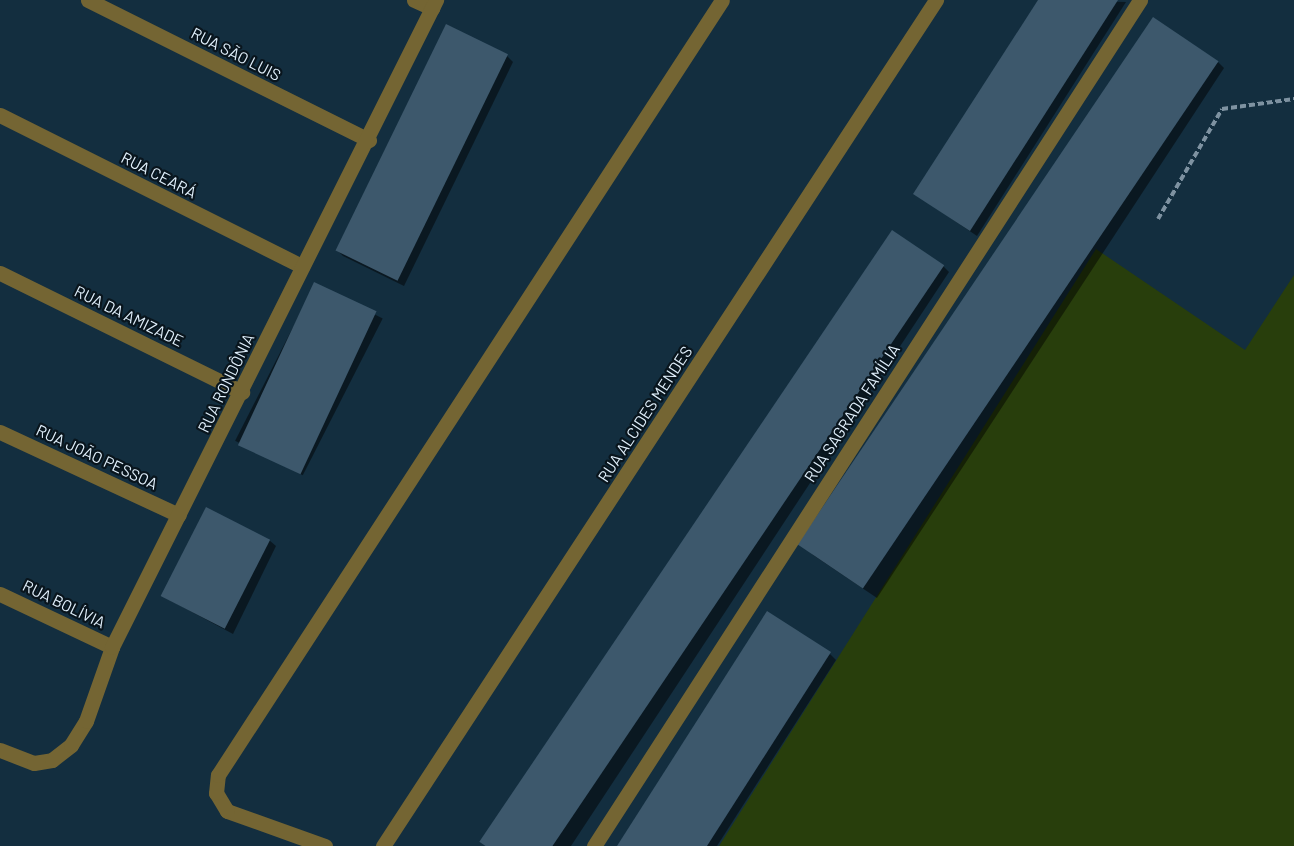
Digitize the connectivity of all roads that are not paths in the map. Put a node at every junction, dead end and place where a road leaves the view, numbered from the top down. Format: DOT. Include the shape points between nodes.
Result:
graph roads {
  1 [pos="88,0"];
  2 [pos="414,0"];
  3 [pos="722,0"];
  4 [pos="936,0"];
  5 [pos="1140,0"];
  6 [pos="434,4"];
  7 [pos="0,115"];
  8 [pos="369,140"];
  9 [pos="302,266"];
  10 [pos="0,273"];
  11 [pos="242,392"];
  12 [pos="0,432"];
  13 [pos="179,515"];
  14 [pos="0,594"];
  15 [pos="112,647"];
  16 [pos="0,750"];
  17 [pos="325,846"];
  18 [pos="383,846"];
  19 [pos="594,846"];
  1 -- 8 [label="street, RUA SÃO LUIS"];
  2 -- 6 [label="street"];
  3 -- 17 [label="street" via="218,776 216,793 227,811"];
  4 -- 18 [label="street, RUA ALCIDES MENDES"];
  5 -- 19 [label="street, RUA SAGRADA FAMÍLIA"];
  6 -- 8 [label="street, RUA RONDÔNIA"];
  7 -- 9 [label="street, RUA CEARÁ"];
  8 -- 9 [label="street, RUA RONDÔNIA"];
  9 -- 11 [label="street, RUA RONDÔNIA"];
  10 -- 11 [label="street, RUA DA AMIZADE"];
  11 -- 13 [label="street, RUA RONDÔNIA"];
  12 -- 13 [label="street, RUA JOÃO PESSOA"];
  13 -- 15 [label="street, RUA RONDÔNIA"];
  14 -- 15 [label="street, RUA BOLÍVIA"];
  15 -- 16 [label="street, RUA RONDÔNIA" via="86,721 71,745 52,760 34,764"];
}
